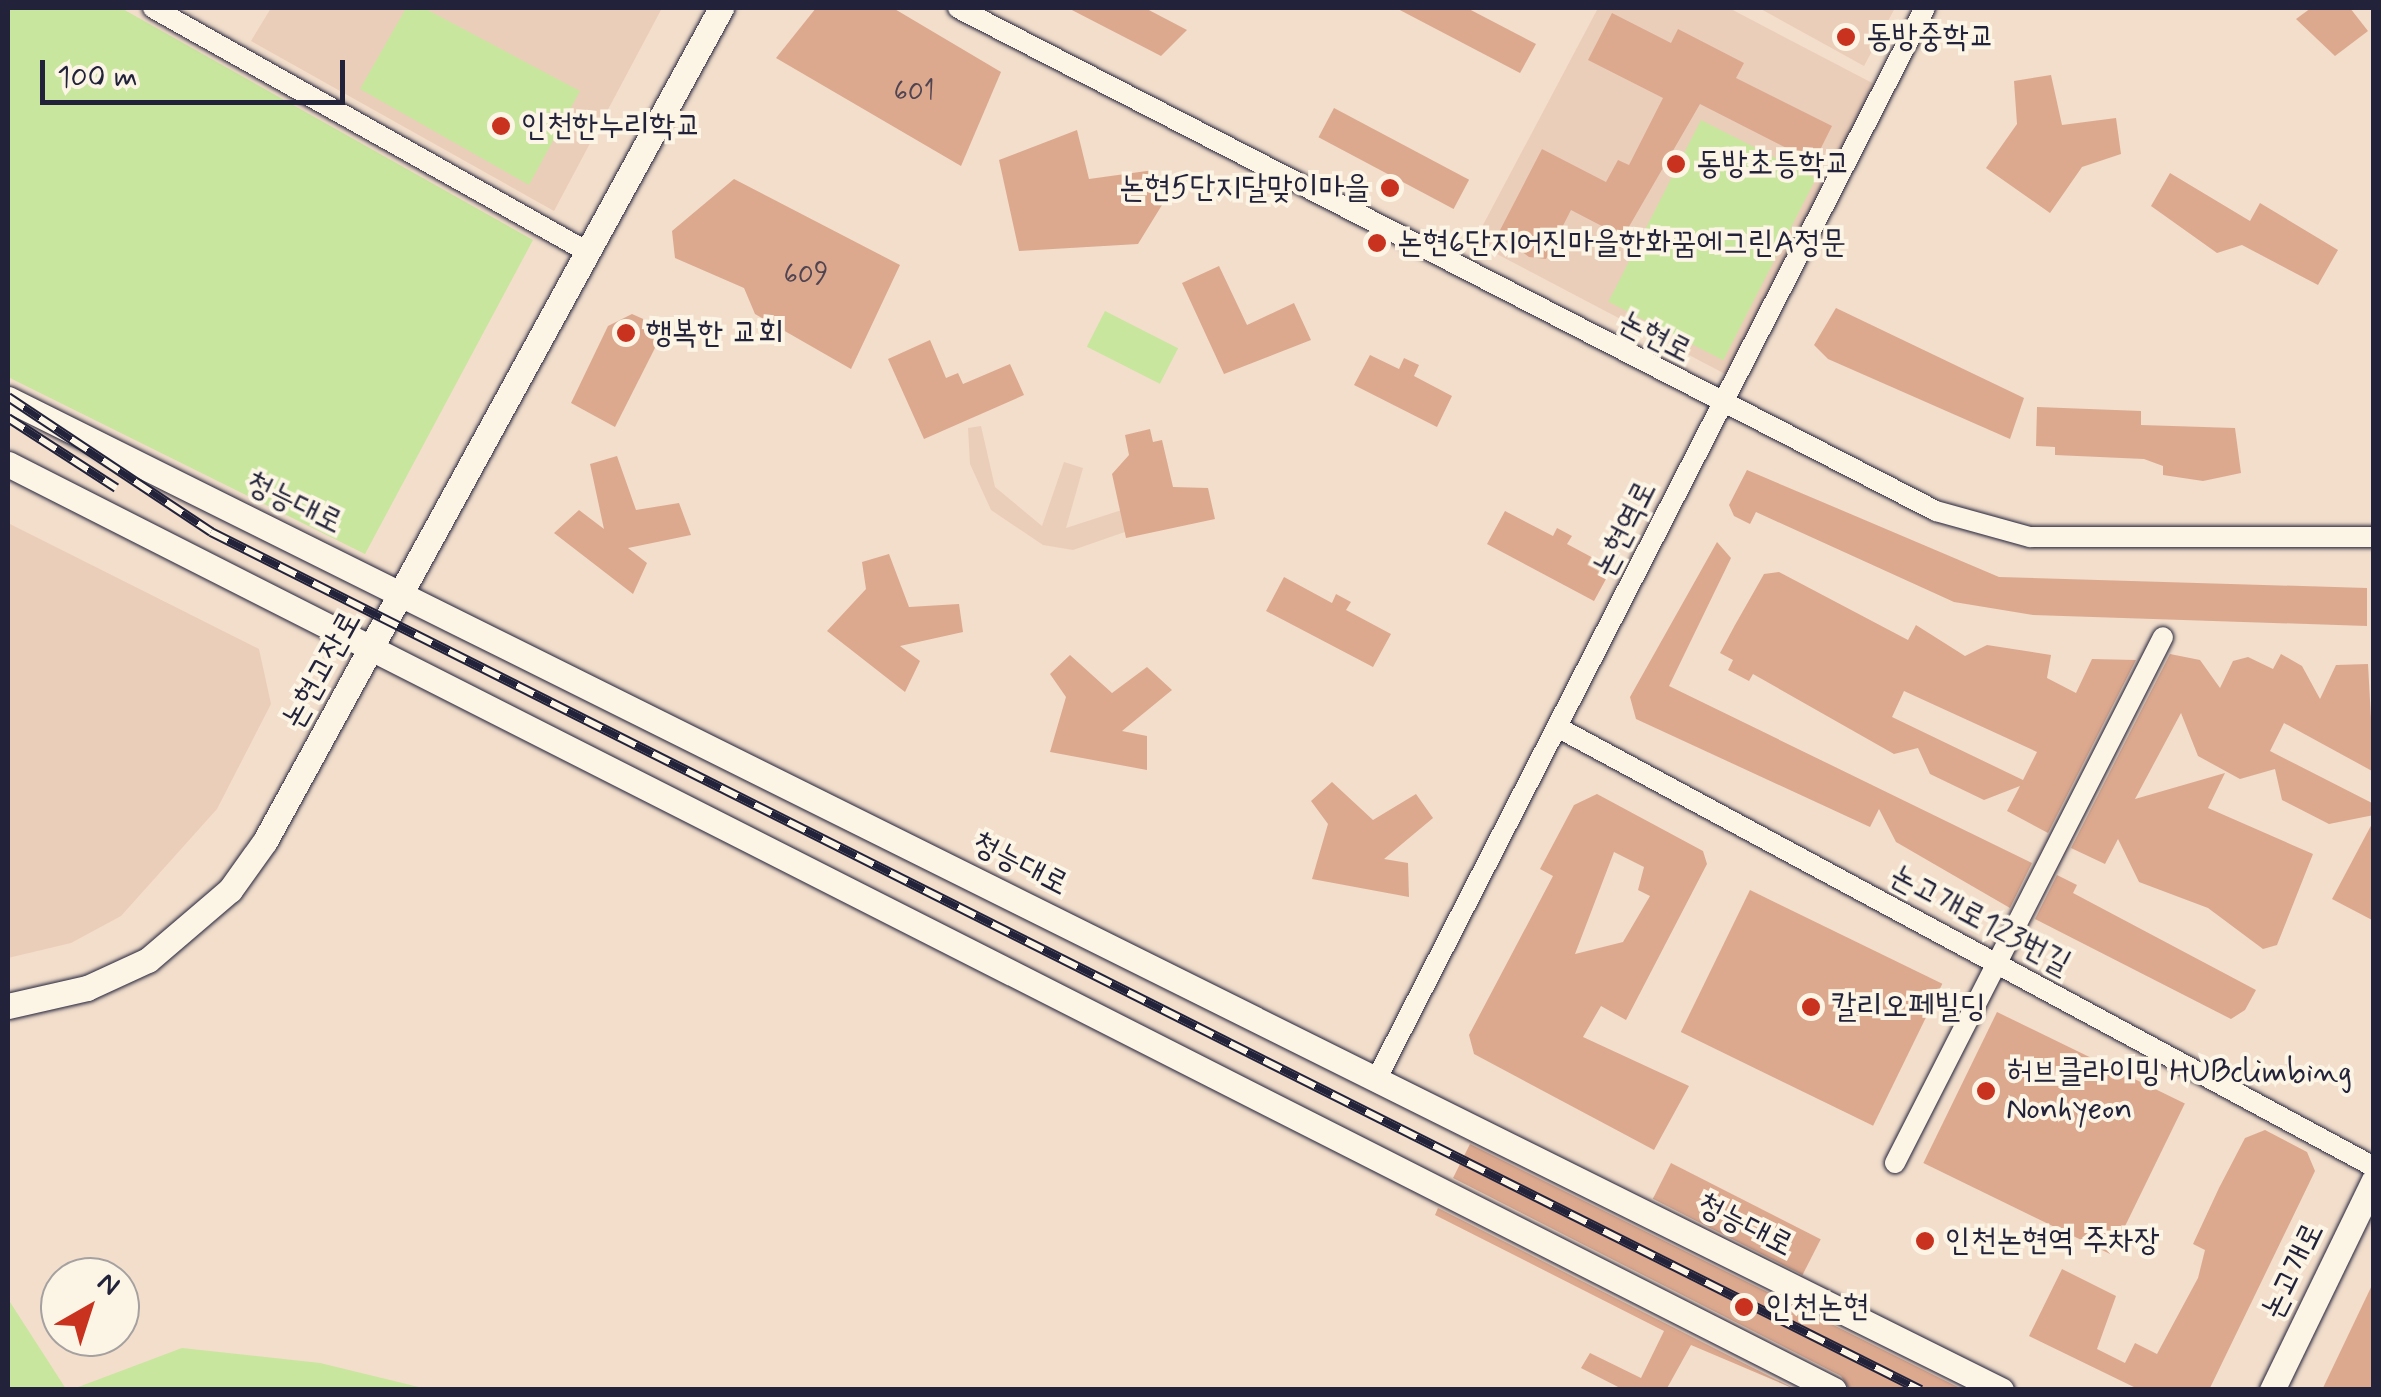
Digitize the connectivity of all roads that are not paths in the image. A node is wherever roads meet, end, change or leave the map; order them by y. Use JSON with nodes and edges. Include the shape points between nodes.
{"nodes":[{"id":1,"x":152,"y":8,"type":"edge"},
{"id":2,"x":721,"y":8,"type":"edge"},
{"id":3,"x":958,"y":8,"type":"edge"},
{"id":4,"x":1925,"y":8,"type":"edge"},
{"id":5,"x":588,"y":252,"type":"junction"},
{"id":6,"x":8,"y":399,"type":"edge"},
{"id":7,"x":1722,"y":405,"type":"junction"},
{"id":8,"x":8,"y":464,"type":"edge"},
{"id":9,"x":2374,"y":537,"type":"edge"},
{"id":10,"x":402,"y":592,"type":"junction"},
{"id":11,"x":2163,"y":637,"type":"dead end"},
{"id":12,"x":371,"y":648,"type":"junction"},
{"id":13,"x":1557,"y":727,"type":"junction"},
{"id":14,"x":1997,"y":962,"type":"junction"},
{"id":15,"x":8,"y":1006,"type":"edge"},
{"id":16,"x":1378,"y":1078,"type":"junction"},
{"id":17,"x":1895,"y":1164,"type":"dead end"},
{"id":18,"x":2374,"y":1167,"type":"edge"},
{"id":19,"x":2374,"y":1180,"type":"edge"},
{"id":20,"x":1834,"y":1390,"type":"edge"},
{"id":21,"x":2001,"y":1390,"type":"edge"},
{"id":22,"x":2272,"y":1390,"type":"edge"}],
"edges":[{"from":1,"to":5,"type":"street"},
{"from":2,"to":5,"type":"main road","name":"논현고잔로"},
{"from":3,"to":7,"type":"street","name":"논현로"},
{"from":4,"to":7,"type":"street","name":"논현역로"},
{"from":5,"to":10,"type":"main road","name":"논현고잔로"},
{"from":6,"to":10,"type":"main road","name":"청능대로"},
{"from":7,"to":9,"type":"street","name":"논현로","via":[[1936,510],[2030,537]]},
{"from":7,"to":13,"type":"street","name":"논현역로"},
{"from":8,"to":12,"type":"main road"},
{"from":10,"to":12,"type":"main road","name":"논현고잔로"},
{"from":10,"to":16,"type":"main road","name":"청능대로"},
{"from":11,"to":14,"type":"street"},
{"from":12,"to":15,"type":"main road","name":"논현고잔로","via":[[230,890],[148,960],[86,988]]},
{"from":12,"to":20,"type":"main road"},
{"from":13,"to":14,"type":"street","name":"논고개로123번길"},
{"from":13,"to":16,"type":"street","name":"논현역로"},
{"from":14,"to":17,"type":"street"},
{"from":14,"to":18,"type":"street","name":"논고개로123번길"},
{"from":16,"to":21,"type":"main road","name":"청능대로"},
{"from":19,"to":22,"type":"main road","name":"논고개로"}]}
